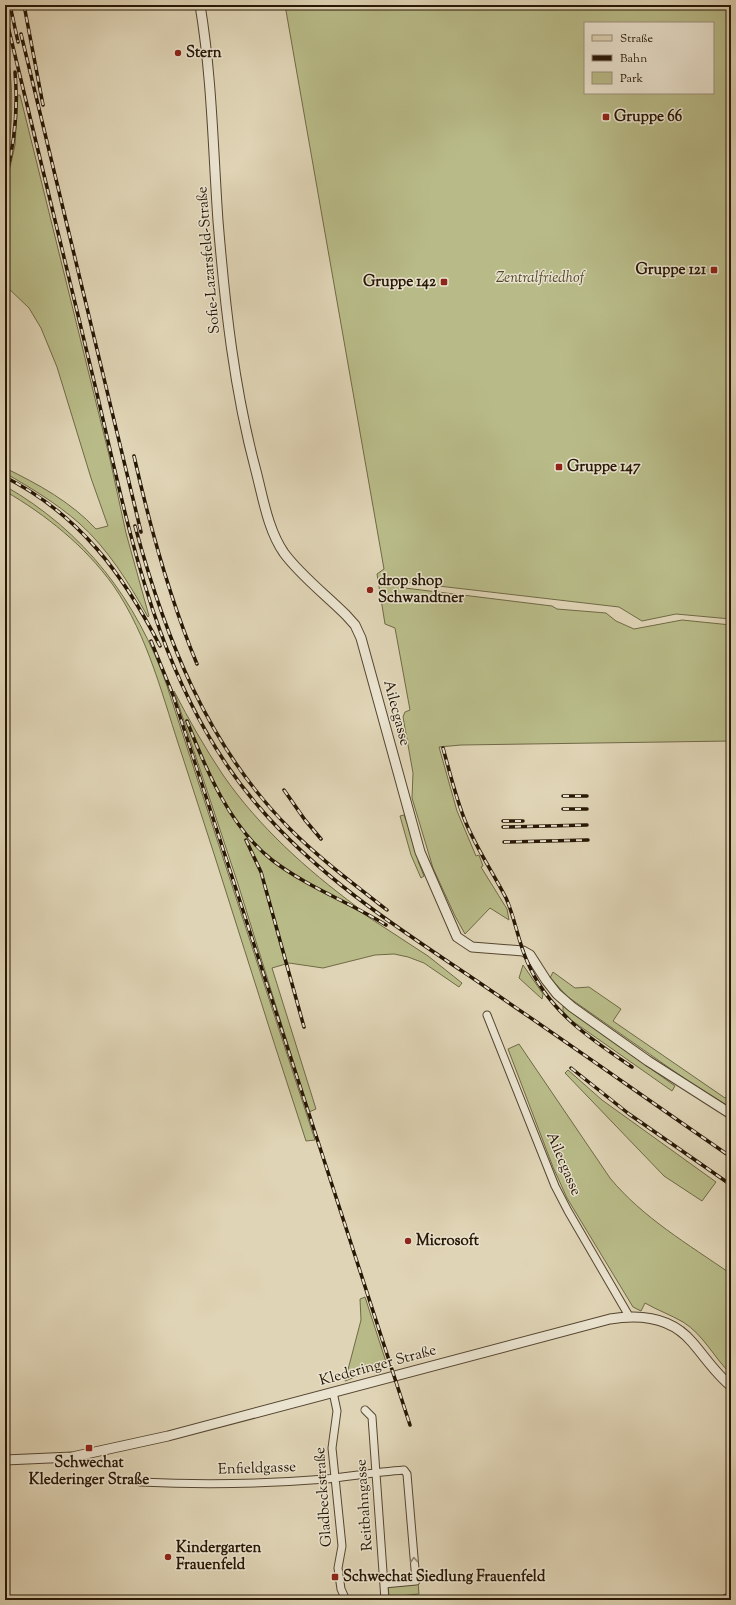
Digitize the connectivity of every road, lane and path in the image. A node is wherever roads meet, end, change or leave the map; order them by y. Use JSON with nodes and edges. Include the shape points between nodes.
{"nodes":[{"id":1,"x":200,"y":5,"type":"edge"},
{"id":2,"x":266,"y":509,"type":"joint"},
{"id":3,"x":487,"y":1015,"type":"dead end"},
{"id":4,"x":731,"y":1114,"type":"edge"},
{"id":5,"x":629,"y":1316,"type":"junction"},
{"id":6,"x":731,"y":1386,"type":"edge"},
{"id":7,"x":333,"y":1392,"type":"junction"},
{"id":8,"x":365,"y":1410,"type":"dead end"},
{"id":9,"x":5,"y":1460,"type":"edge"},
{"id":10,"x":376,"y":1473,"type":"junction"},
{"id":11,"x":334,"y":1477,"type":"junction"},
{"id":12,"x":140,"y":1482,"type":"dead end"},
{"id":13,"x":384,"y":1584,"type":"junction"},
{"id":14,"x":731,"y":1599,"type":"edge"},
{"id":15,"x":346,"y":1600,"type":"edge"},
{"id":16,"x":385,"y":1600,"type":"edge"},
{"id":17,"x":727,"y":1600,"type":"edge"}],
"edges":[{"from":1,"to":2,"type":"street","name":"Sofie-Lazarsfeld-Straße","via":[[210,77],[218,221],[232,359],[242,418]]},
{"from":2,"to":4,"type":"street","name":"Ailecgasse","via":[[284,553],[346,615],[355,625],[361,638],[420,852],[458,937],[466,944],[486,949],[527,953],[546,980],[572,1007],[648,1061]]},
{"from":3,"to":5,"type":"street","name":"Ailecgasse","via":[[555,1186]]},
{"from":5,"to":6,"type":"street","name":"Klederinger Straße","via":[[660,1320],[680,1330]]},
{"from":5,"to":7,"type":"street","name":"Klederinger Straße"},
{"from":7,"to":9,"type":"street","name":"Klederinger Straße","via":[[168,1436],[72,1457]]},
{"from":7,"to":11,"type":"street","name":"Gladbeckstraße","via":[[337,1411],[332,1448]]},
{"from":8,"to":10,"type":"street","name":"Reitbahngasse","via":[[372,1417]]},
{"from":10,"to":11,"type":"street","name":"Enfieldgasse"},
{"from":10,"to":13,"type":"street","name":"Reitbahngasse"},
{"from":13,"to":10,"type":"street","name":"Enfieldgasse","one_way":true,"via":[[416,1581],[407,1474],[404,1470]]},
{"from":11,"to":12,"type":"street","name":"Enfieldgasse","via":[[194,1484]]},
{"from":11,"to":15,"type":"street","name":"Gladbeckstraße","via":[[342,1546],[338,1568],[341,1589]]},
{"from":13,"to":16,"type":"street","name":"Reitbahngasse"},
{"from":14,"to":17,"type":"main road"}]}
